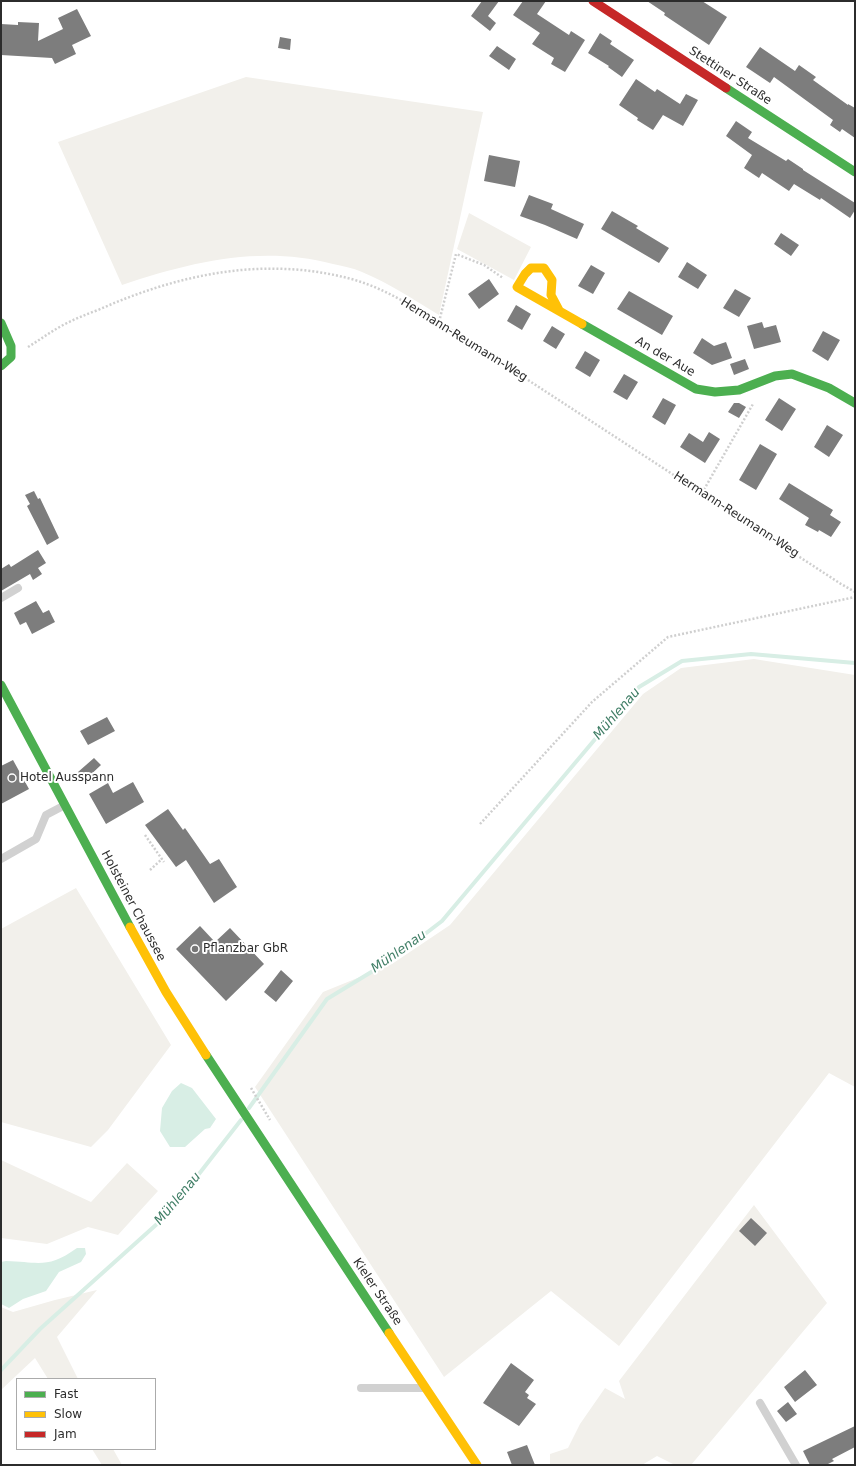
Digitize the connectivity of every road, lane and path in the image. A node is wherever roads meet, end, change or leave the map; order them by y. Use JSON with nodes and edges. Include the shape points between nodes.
{"nodes":[{"id":1,"x":593,"y":1,"type":"edge"},
{"id":2,"x":855,"y":172,"type":"edge"},
{"id":3,"x":517,"y":287,"type":"junction"},
{"id":4,"x":559,"y":310,"type":"junction"},
{"id":5,"x":439,"y":322,"type":"junction"},
{"id":6,"x":1,"y":323,"type":"edge"},
{"id":7,"x":11,"y":357,"type":"junction"},
{"id":8,"x":1,"y":366,"type":"edge"},
{"id":9,"x":754,"y":402,"type":"dead end"},
{"id":10,"x":855,"y":403,"type":"edge"},
{"id":11,"x":702,"y":493,"type":"junction"},
{"id":12,"x":18,"y":588,"type":"dead end"},
{"id":13,"x":855,"y":592,"type":"edge"},
{"id":14,"x":855,"y":597,"type":"edge"},
{"id":15,"x":1,"y":598,"type":"edge"},
{"id":16,"x":1,"y":685,"type":"edge"},
{"id":17,"x":66,"y":804,"type":"junction"},
{"id":18,"x":480,"y":824,"type":"dead end"},
{"id":19,"x":145,"y":835,"type":"dead end"},
{"id":20,"x":1,"y":859,"type":"edge"},
{"id":21,"x":162,"y":859,"type":"junction"},
{"id":22,"x":164,"y":862,"type":"dead end"},
{"id":23,"x":150,"y":870,"type":"dead end"},
{"id":24,"x":251,"y":1088,"type":"dead end"},
{"id":25,"x":264,"y":1109,"type":"dead end"},
{"id":26,"x":256,"y":1132,"type":"joint"},
{"id":27,"x":361,"y":1388,"type":"dead end"},
{"id":28,"x":426,"y":1388,"type":"junction"},
{"id":29,"x":760,"y":1403,"type":"dead end"},
{"id":30,"x":477,"y":1465,"type":"edge"},
{"id":31,"x":796,"y":1465,"type":"edge"}],
"edges":[{"from":1,"to":2,"type":"main road","name":"Stettiner Straße"},
{"from":3,"to":4,"type":"main road","name":"An der Aue"},
{"from":3,"to":4,"type":"main road","via":[[530,268],[544,268],[552,280],[551,295]]},
{"from":3,"to":5,"type":"path","via":[[484,265],[456,254]]},
{"from":4,"to":10,"type":"main road","name":"An der Aue","via":[[696,389],[715,392],[740,390],[775,376],[792,374],[829,388]]},
{"from":5,"to":7,"type":"path","name":"Hermann-Reumann-Weg","via":[[397,297],[355,281],[316,272],[279,269],[233,270],[161,285],[126,297],[66,323]]},
{"from":5,"to":11,"type":"path","name":"Hermann-Reumann-Weg"},
{"from":6,"to":7,"type":"main road","via":[[11,346]]},
{"from":7,"to":8,"type":"main road"},
{"from":9,"to":11,"type":"path"},
{"from":11,"to":13,"type":"path","name":"Hermann-Reumann-Weg"},
{"from":12,"to":15,"type":"lane"},
{"from":14,"to":18,"type":"path","via":[[668,637],[592,702]]},
{"from":16,"to":17,"type":"main road","name":"Holsteiner Chaussee"},
{"from":17,"to":20,"type":"lane","via":[[46,815],[36,839]]},
{"from":17,"to":26,"type":"main road","name":"Holsteiner Chaussee","via":[[166,992]]},
{"from":19,"to":21,"type":"path"},
{"from":21,"to":22,"type":"path"},
{"from":21,"to":23,"type":"path"},
{"from":24,"to":25,"type":"path"},
{"from":26,"to":28,"type":"main road","name":"Kieler Straße"},
{"from":27,"to":28,"type":"lane"},
{"from":28,"to":30,"type":"main road","name":"Kieler Straße"},
{"from":29,"to":31,"type":"lane"}]}
